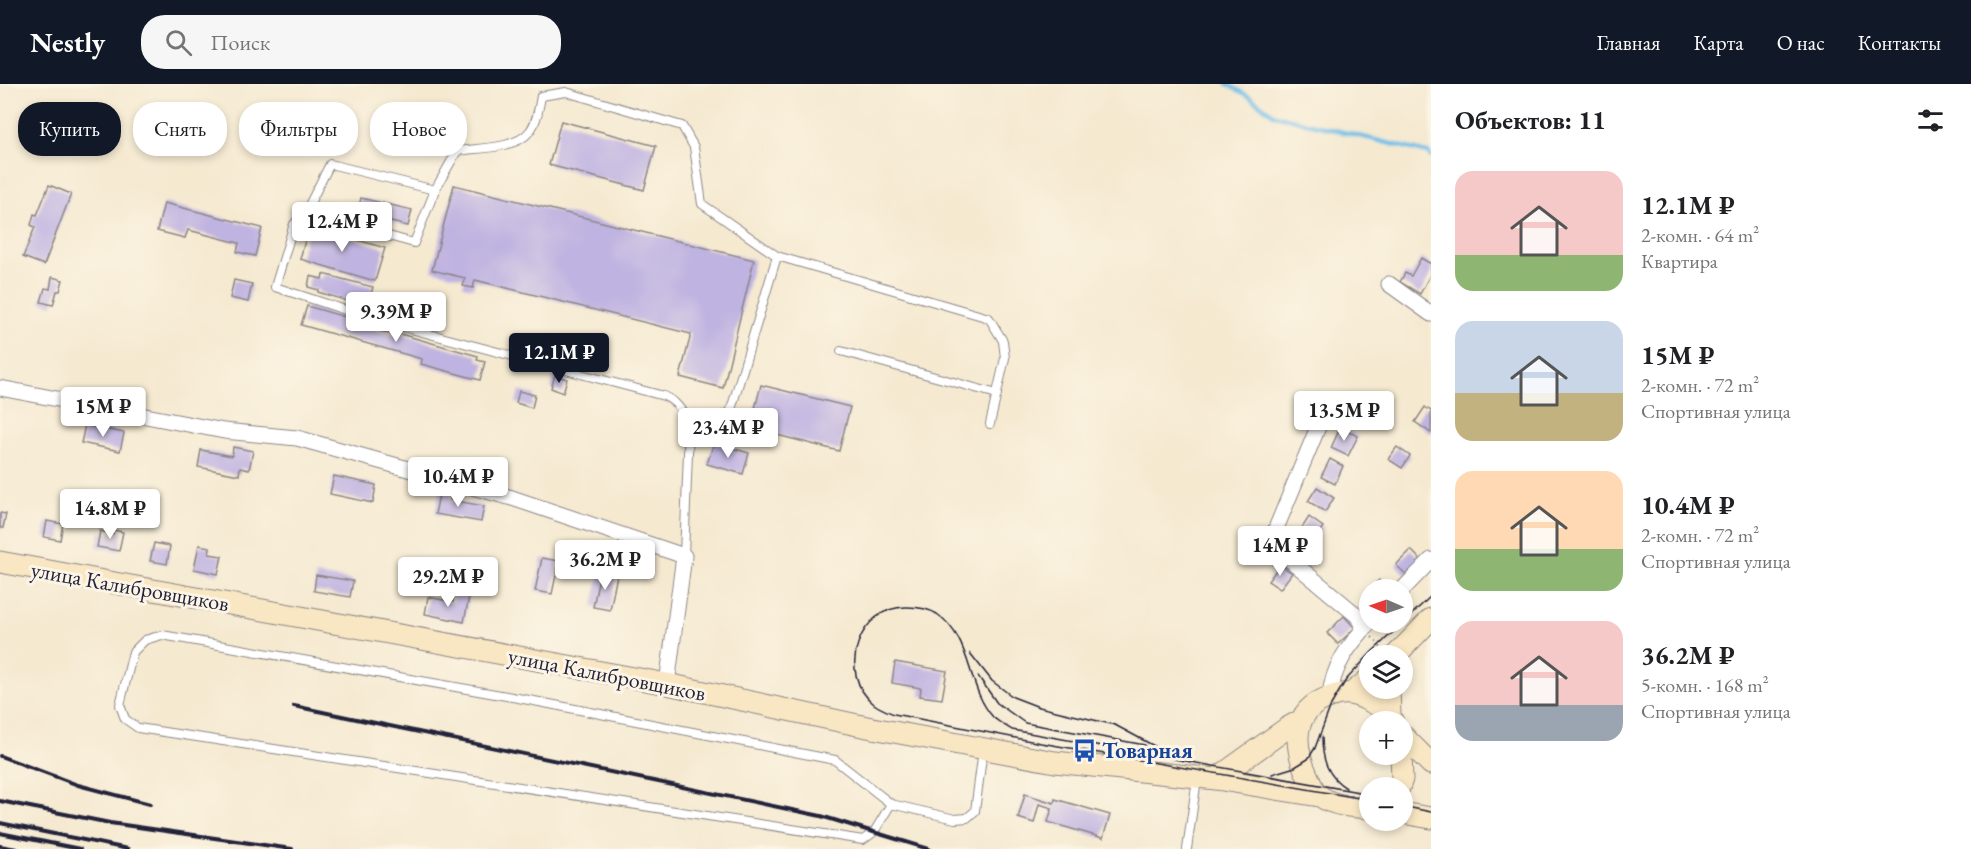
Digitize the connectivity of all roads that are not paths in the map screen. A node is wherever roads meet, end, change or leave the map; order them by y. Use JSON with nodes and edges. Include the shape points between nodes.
{"nodes":[{"id":1,"x":435,"y":190,"type":"junction"},
{"id":2,"x":305,"y":213,"type":"junction"},
{"id":3,"x":777,"y":256,"type":"junction"},
{"id":4,"x":1389,"y":284,"type":"dead end"},
{"id":5,"x":1431,"y":314,"type":"edge"},
{"id":6,"x":841,"y":351,"type":"dead end"},
{"id":7,"x":0,"y":388,"type":"edge"},
{"id":8,"x":997,"y":394,"type":"junction"},
{"id":9,"x":990,"y":424,"type":"dead end"},
{"id":10,"x":689,"y":427,"type":"junction"},
{"id":11,"x":1318,"y":427,"type":"dead end"},
{"id":12,"x":684,"y":556,"type":"junction"},
{"id":13,"x":1431,"y":560,"type":"edge"},
{"id":14,"x":0,"y":562,"type":"edge"},
{"id":15,"x":1413,"y":579,"type":"edge"},
{"id":16,"x":1359,"y":617,"type":"edge"},
{"id":17,"x":1431,"y":619,"type":"edge"},
{"id":18,"x":1361,"y":633,"type":"edge"},
{"id":19,"x":1399,"y":645,"type":"edge"},
{"id":20,"x":667,"y":684,"type":"junction"},
{"id":21,"x":1359,"y":687,"type":"edge"},
{"id":22,"x":1352,"y":693,"type":"junction"},
{"id":23,"x":1330,"y":697,"type":"junction"},
{"id":24,"x":1385,"y":711,"type":"edge"},
{"id":25,"x":1300,"y":721,"type":"junction"},
{"id":26,"x":1413,"y":746,"type":"edge"},
{"id":27,"x":984,"y":749,"type":"junction"},
{"id":28,"x":1431,"y":764,"type":"edge"},
{"id":29,"x":1206,"y":778,"type":"junction"},
{"id":30,"x":1320,"y":796,"type":"junction"},
{"id":31,"x":891,"y":804,"type":"junction"},
{"id":32,"x":1359,"y":806,"type":"edge"},
{"id":33,"x":1413,"y":815,"type":"edge"},
{"id":34,"x":1431,"y":818,"type":"edge"},
{"id":35,"x":1187,"y":849,"type":"edge"}],
"edges":[{"from":1,"to":2,"type":"lane","via":[[330,165]]},
{"from":1,"to":2,"type":"lane","via":[[414,243]]},
{"from":1,"to":3,"type":"lane","via":[[457,151],[513,144],[529,132],[541,96],[566,92],[682,126],[694,147],[702,204]]},
{"from":2,"to":10,"type":"lane","via":[[294,224],[275,287],[373,319],[664,396],[683,411]]},
{"from":3,"to":8,"type":"lane","via":[[989,318],[1003,341],[1005,358]]},
{"from":3,"to":10,"type":"lane","via":[[730,413]]},
{"from":4,"to":5,"type":"street"},
{"from":6,"to":8,"type":"lane"},
{"from":7,"to":12,"type":"street","via":[[224,431],[297,438],[512,498]]},
{"from":8,"to":9,"type":"lane"},
{"from":10,"to":12,"type":"lane"},
{"from":11,"to":16,"type":"street","via":[[1270,543]]},
{"from":12,"to":20,"type":"street"},
{"from":13,"to":15,"type":"street"},
{"from":14,"to":20,"type":"street","name":"улица Калибровщиков"},
{"from":17,"to":19,"type":"street"},
{"from":18,"to":23,"type":"street","via":[[1333,675]]},
{"from":20,"to":27,"type":"street","name":"улица Калибровщиков"},
{"from":21,"to":22,"type":"street"},
{"from":22,"to":23,"type":"street"},
{"from":22,"to":24,"type":"street"},
{"from":23,"to":25,"type":"street","via":[[1318,701]]},
{"from":25,"to":29,"type":"street"},
{"from":25,"to":30,"type":"street","via":[[1302,762]]},
{"from":26,"to":28,"type":"street"},
{"from":27,"to":29,"type":"street","name":"улица Калибровщиков","via":[[1054,762]]},
{"from":27,"to":31,"type":"lane","via":[[975,811],[967,818],[955,819]]},
{"from":29,"to":30,"type":"street","name":"улица Калибровщиков"},
{"from":29,"to":35,"type":"lane"},
{"from":30,"to":32,"type":"street","name":"улица Калибровщиков"},
{"from":31,"to":31,"type":"lane","via":[[874,832],[863,840],[138,728],[125,719],[120,705],[133,652],[145,640],[162,635],[530,700],[835,760]]},
{"from":33,"to":34,"type":"street"}]}
